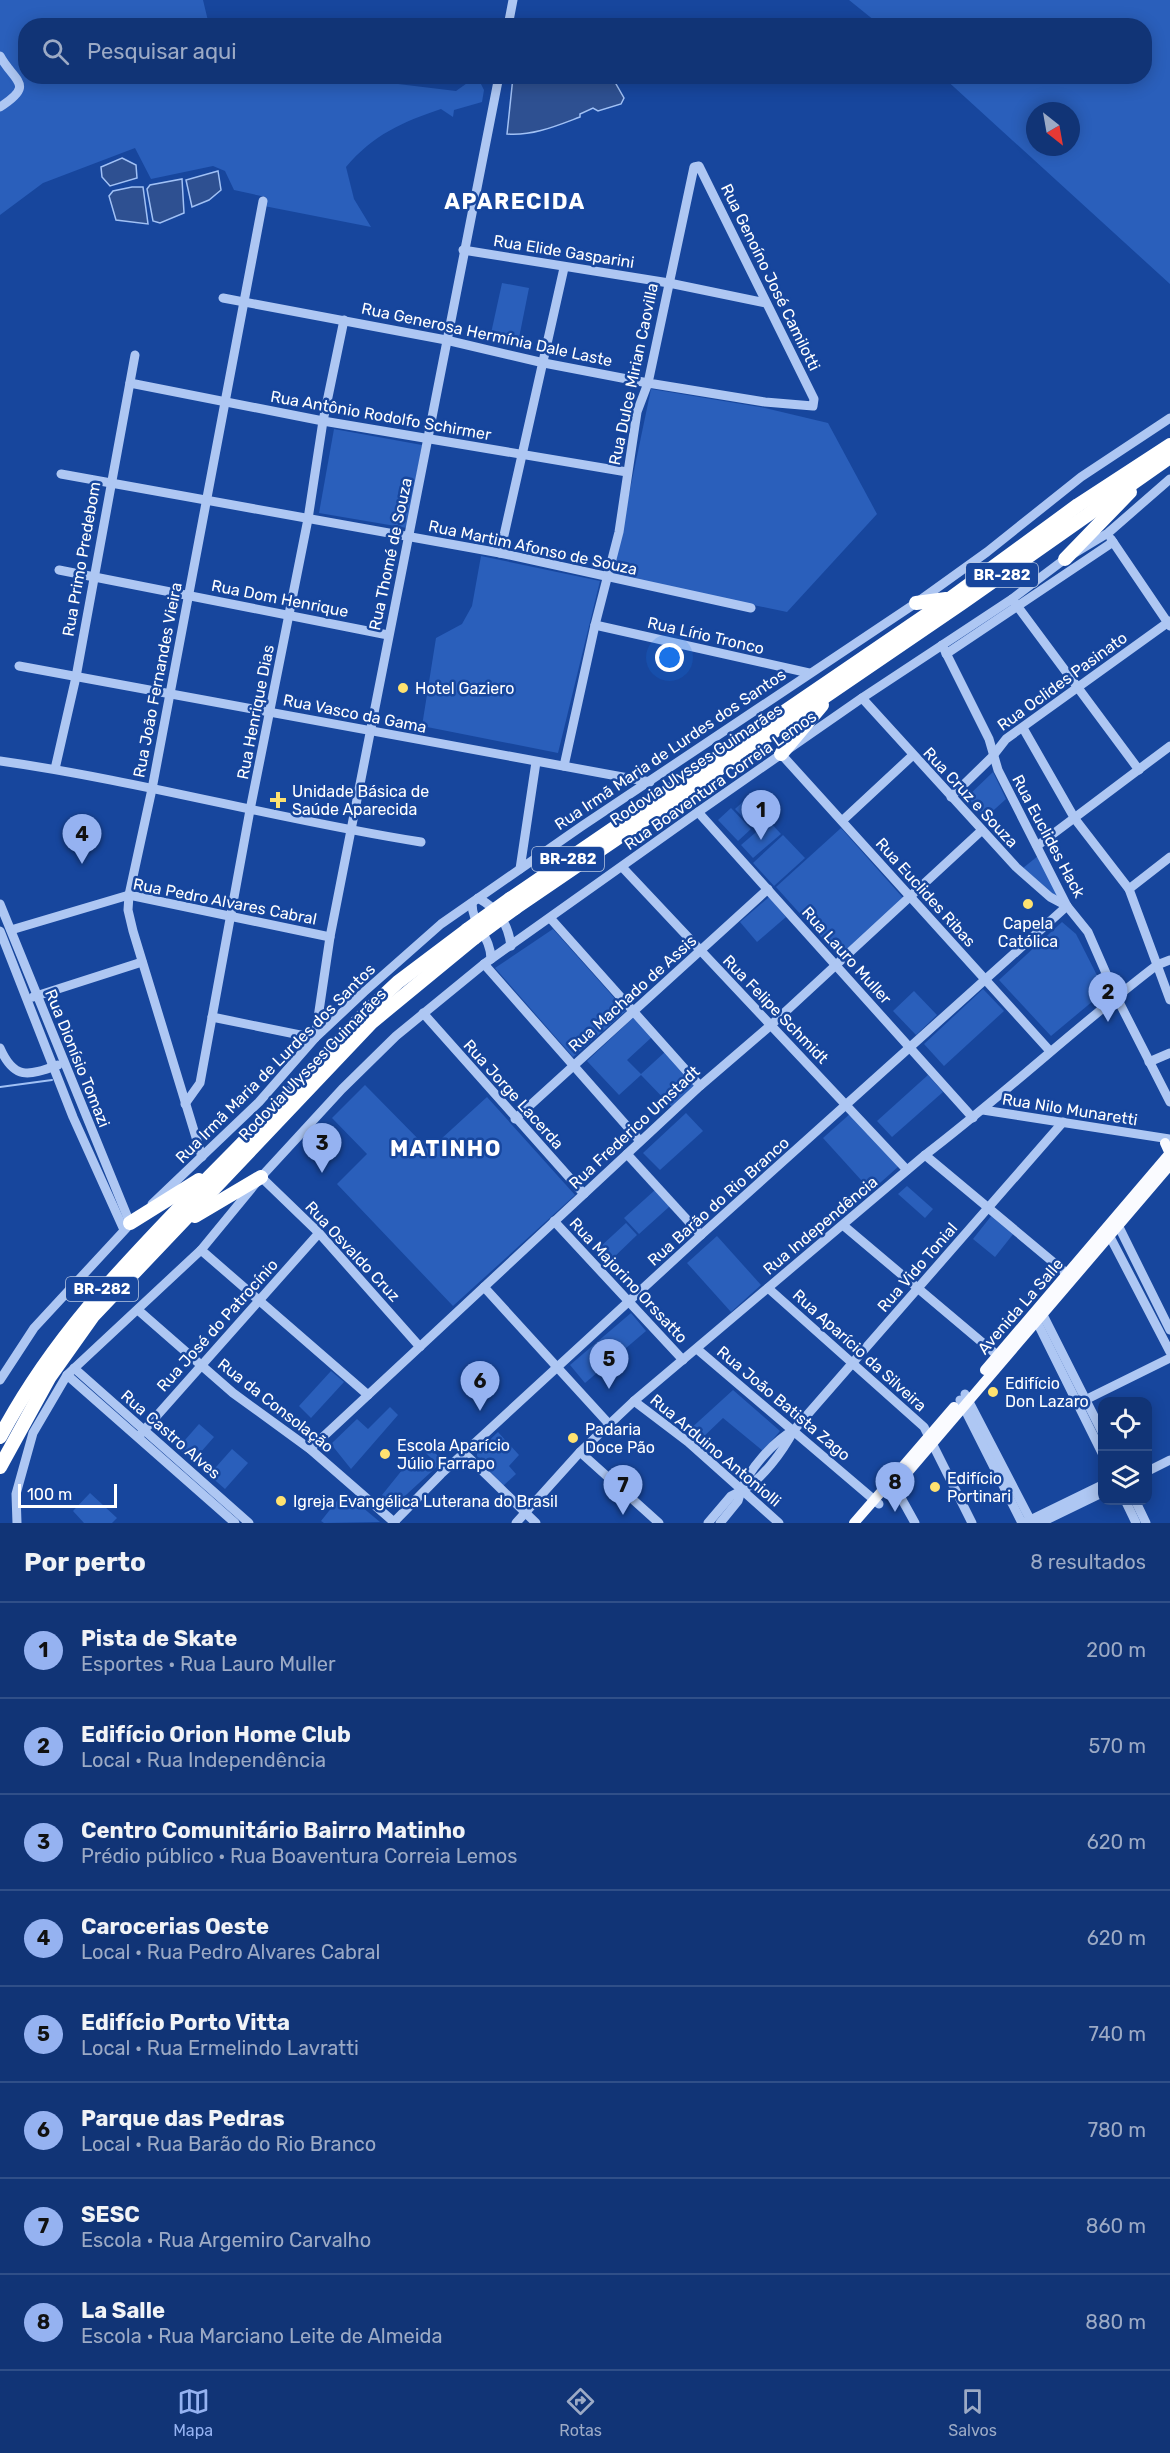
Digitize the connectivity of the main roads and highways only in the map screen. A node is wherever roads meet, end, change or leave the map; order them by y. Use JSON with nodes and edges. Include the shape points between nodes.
{"nodes":[{"id":1,"x":1170,"y":445,"type":"edge"},
{"id":2,"x":1170,"y":457,"type":"edge"},
{"id":3,"x":1153,"y":469,"type":"junction"},
{"id":4,"x":1065,"y":559,"type":"road end"},
{"id":5,"x":951,"y":598,"type":"junction"},
{"id":6,"x":916,"y":603,"type":"road end"},
{"id":7,"x":833,"y":691,"type":"junction"},
{"id":8,"x":781,"y":754,"type":"road end"},
{"id":9,"x":513,"y":903,"type":"junction"},
{"id":10,"x":470,"y":934,"type":"junction"},
{"id":11,"x":1169,"y":1148,"type":"edge"},
{"id":12,"x":227,"y":1159,"type":"junction"},
{"id":13,"x":1170,"y":1165,"type":"edge"},
{"id":14,"x":261,"y":1177,"type":"road end"},
{"id":15,"x":183,"y":1223,"type":"junction"},
{"id":16,"x":127,"y":1227,"type":"road end"},
{"id":17,"x":1112,"y":1228,"type":"junction"},
{"id":18,"x":0,"y":1437,"type":"edge"},
{"id":19,"x":0,"y":1467,"type":"edge"},
{"id":20,"x":876,"y":1502,"type":"junction"},
{"id":21,"x":854,"y":1523,"type":"edge"},
{"id":22,"x":862,"y":1523,"type":"edge"}],
"edges":[{"from":1,"to":5,"type":"highway","name":"Rodovia Ulysses Guimarães","number":"BR-282","via":[[1078,505]]},
{"from":2,"to":3,"type":"highway","name":"Rodovia Ulysses Guimarães","number":"BR-282"},
{"from":3,"to":4,"type":"highway"},
{"from":3,"to":7,"type":"highway","name":"Rodovia Ulysses Guimarães","number":"BR-282"},
{"from":5,"to":6,"type":"highway"},
{"from":5,"to":9,"type":"highway","name":"Rodovia Ulysses Guimarães","number":"BR-282"},
{"from":7,"to":8,"type":"highway"},
{"from":7,"to":9,"type":"highway","name":"Rodovia Ulysses Guimarães","number":"BR-282"},
{"from":9,"to":10,"type":"highway","name":"Rodovia Ulysses Guimarães","number":"BR-282","bridge":true},
{"from":10,"to":12,"type":"highway","name":"Rodovia Ulysses Guimarães","number":"BR-282","via":[[398,982]]},
{"from":10,"to":15,"type":"highway","name":"Rodovia Ulysses Guimarães","number":"BR-282","via":[[372,1022]]},
{"from":11,"to":17,"type":"main road","name":"Avenida La Salle"},
{"from":12,"to":16,"type":"highway"},
{"from":12,"to":18,"type":"highway","name":"Rodovia Ulysses Guimarães","number":"BR-282","via":[[83,1311],[37,1373]]},
{"from":13,"to":17,"type":"main road","name":"Avenida La Salle"},
{"from":14,"to":15,"type":"highway"},
{"from":15,"to":19,"type":"highway","name":"Rodovia Ulysses Guimarães","number":"BR-282","via":[[78,1335],[49,1378]]},
{"from":17,"to":20,"type":"main road","name":"Avenida La Salle"},
{"from":20,"to":21,"type":"main road","name":"Avenida La Salle"},
{"from":20,"to":22,"type":"main road","name":"Avenida La Salle"}]}
